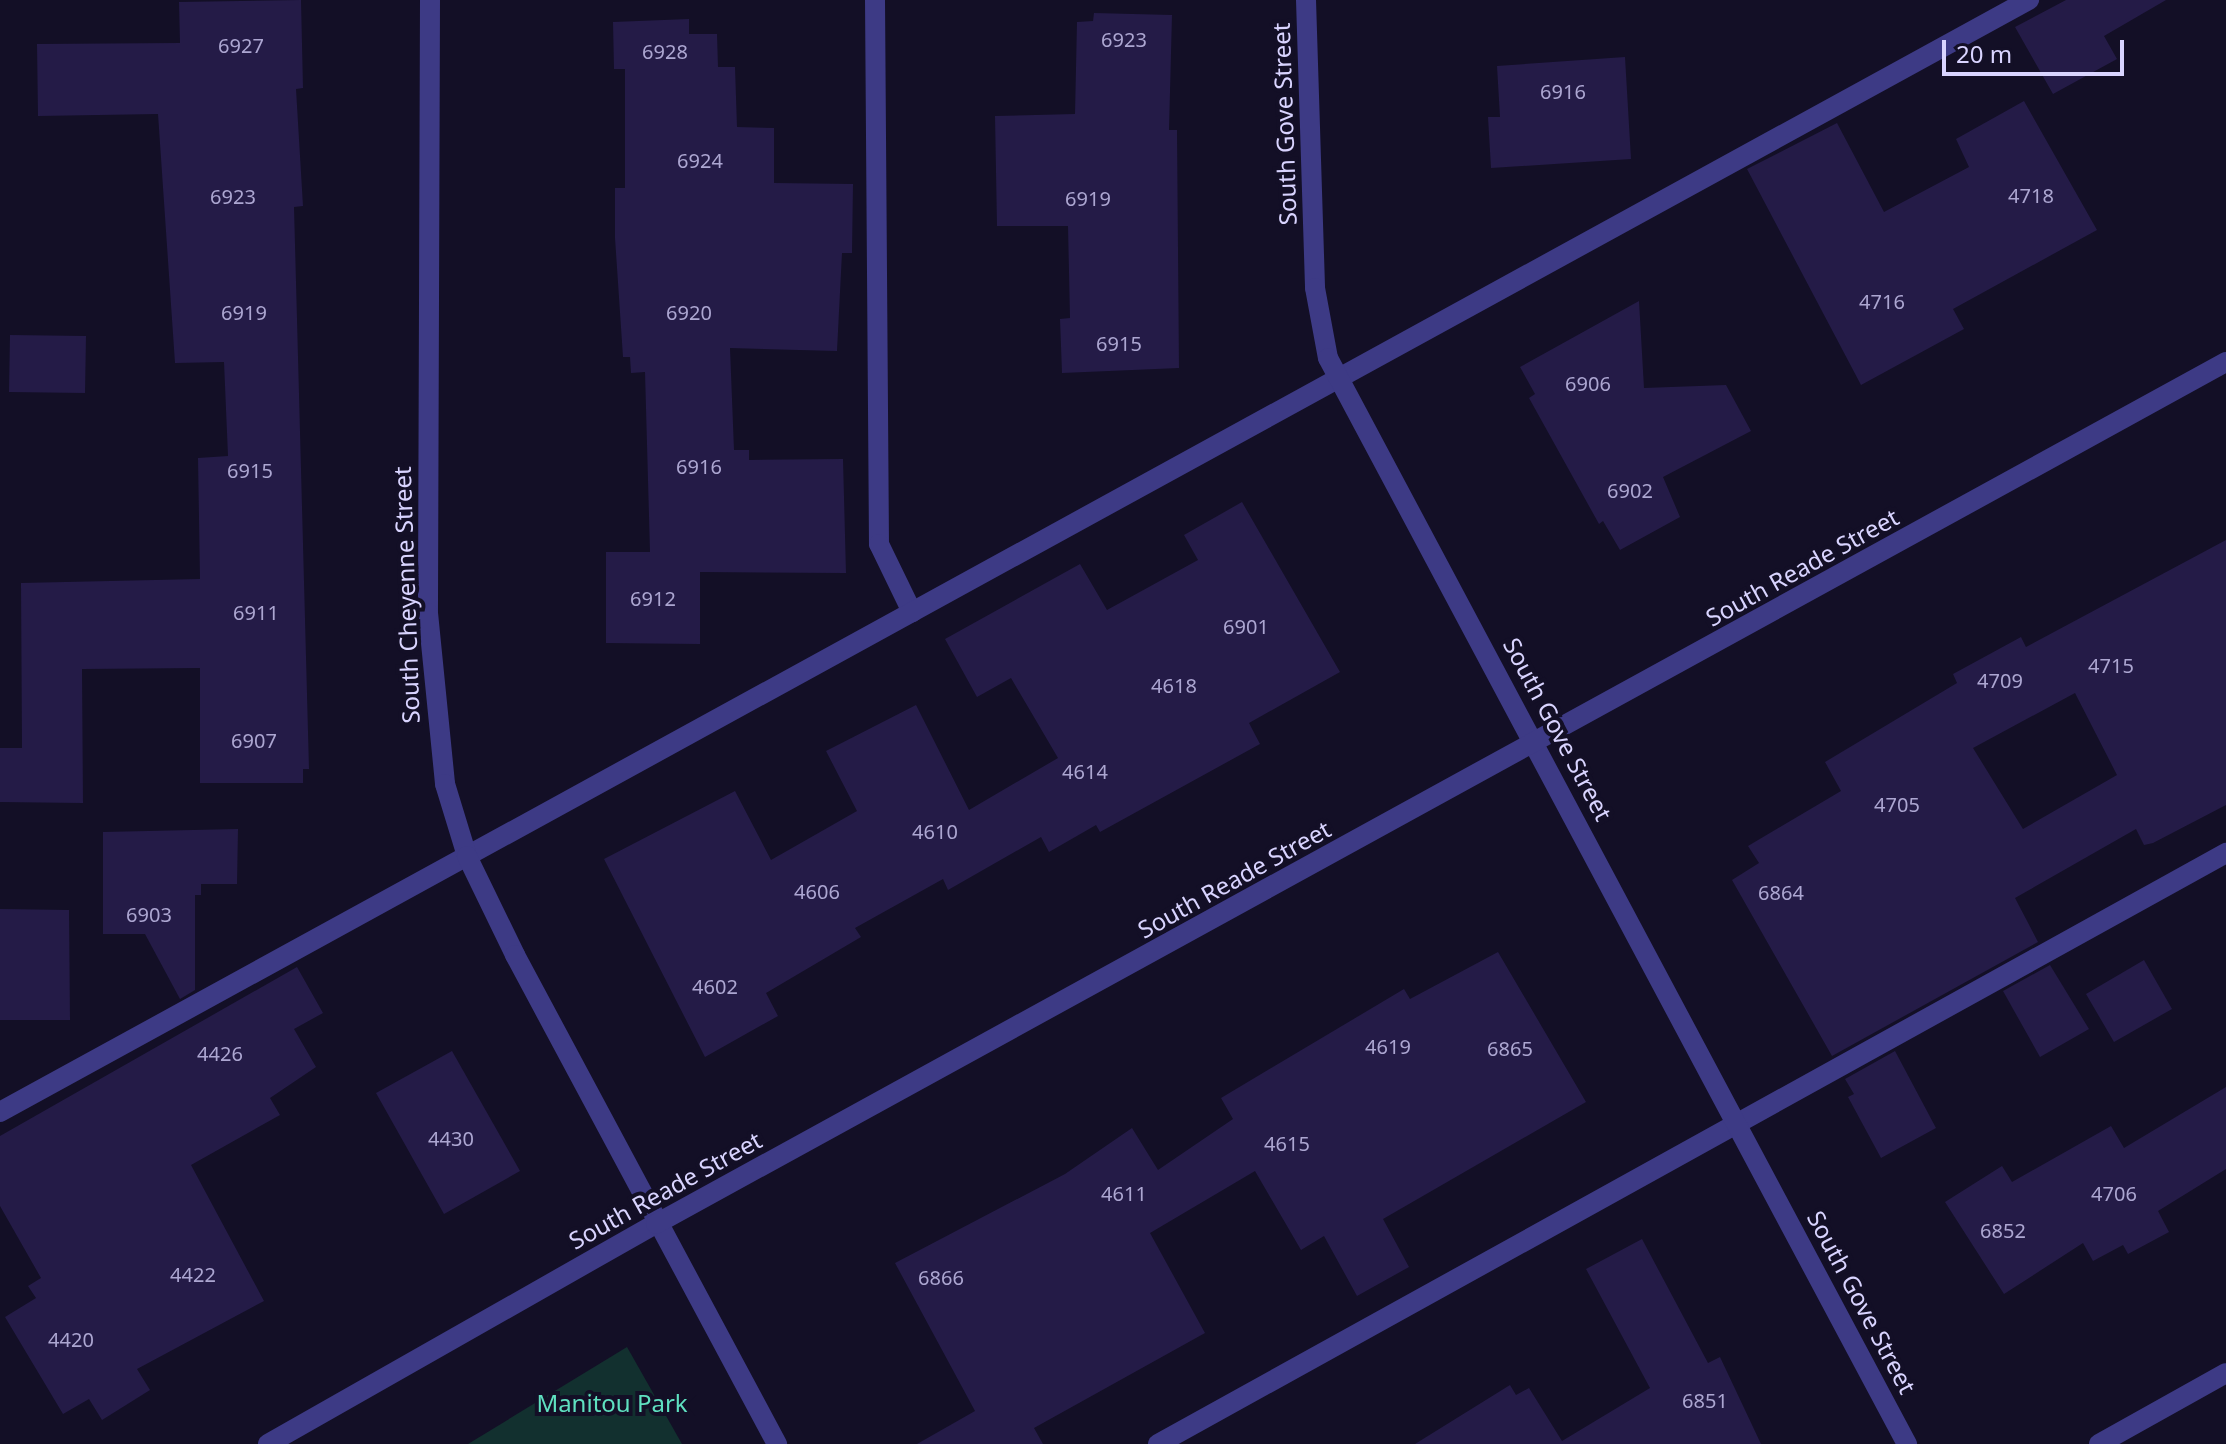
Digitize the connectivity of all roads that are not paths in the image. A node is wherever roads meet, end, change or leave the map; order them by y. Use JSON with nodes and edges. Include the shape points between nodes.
{"nodes":[{"id":1,"x":430,"y":0,"type":"edge"},
{"id":2,"x":875,"y":0,"type":"edge"},
{"id":3,"x":1306,"y":0,"type":"edge"},
{"id":4,"x":2029,"y":0,"type":"edge"},
{"id":5,"x":2226,"y":362,"type":"edge"},
{"id":6,"x":1338,"y":378,"type":"junction"},
{"id":7,"x":912,"y":612,"type":"junction"},
{"id":8,"x":1537,"y":743,"type":"junction"},
{"id":9,"x":2226,"y":853,"type":"edge"},
{"id":10,"x":467,"y":856,"type":"junction"},
{"id":11,"x":0,"y":1112,"type":"edge"},
{"id":12,"x":1737,"y":1122,"type":"junction"},
{"id":13,"x":656,"y":1224,"type":"junction"},
{"id":14,"x":2226,"y":1373,"type":"edge"},
{"id":15,"x":268,"y":1444,"type":"edge"},
{"id":16,"x":777,"y":1444,"type":"edge"},
{"id":17,"x":1158,"y":1444,"type":"edge"},
{"id":18,"x":1907,"y":1444,"type":"edge"},
{"id":19,"x":2099,"y":1444,"type":"edge"}],
"edges":[{"from":1,"to":10,"type":"street","name":"South Cheyenne Street","via":[[428,613],[443,770]]},
{"from":2,"to":7,"type":"street","via":[[879,544]]},
{"from":3,"to":6,"type":"street","name":"South Gove Street","via":[[1315,288]]},
{"from":4,"to":6,"type":"street"},
{"from":5,"to":8,"type":"street","name":"South Reade Street"},
{"from":6,"to":7,"type":"street"},
{"from":6,"to":8,"type":"street","name":"South Gove Street"},
{"from":7,"to":10,"type":"street"},
{"from":8,"to":12,"type":"street","name":"South Gove Street"},
{"from":8,"to":13,"type":"street","name":"South Reade Street"},
{"from":9,"to":12,"type":"street"},
{"from":10,"to":11,"type":"street"},
{"from":10,"to":13,"type":"street","name":"South Cheyenne Street"},
{"from":12,"to":17,"type":"street"},
{"from":12,"to":18,"type":"street","name":"South Gove Street"},
{"from":13,"to":15,"type":"street","name":"South Reade Street"},
{"from":13,"to":16,"type":"street","name":"South Cheyenne Street"},
{"from":14,"to":19,"type":"street"}]}
